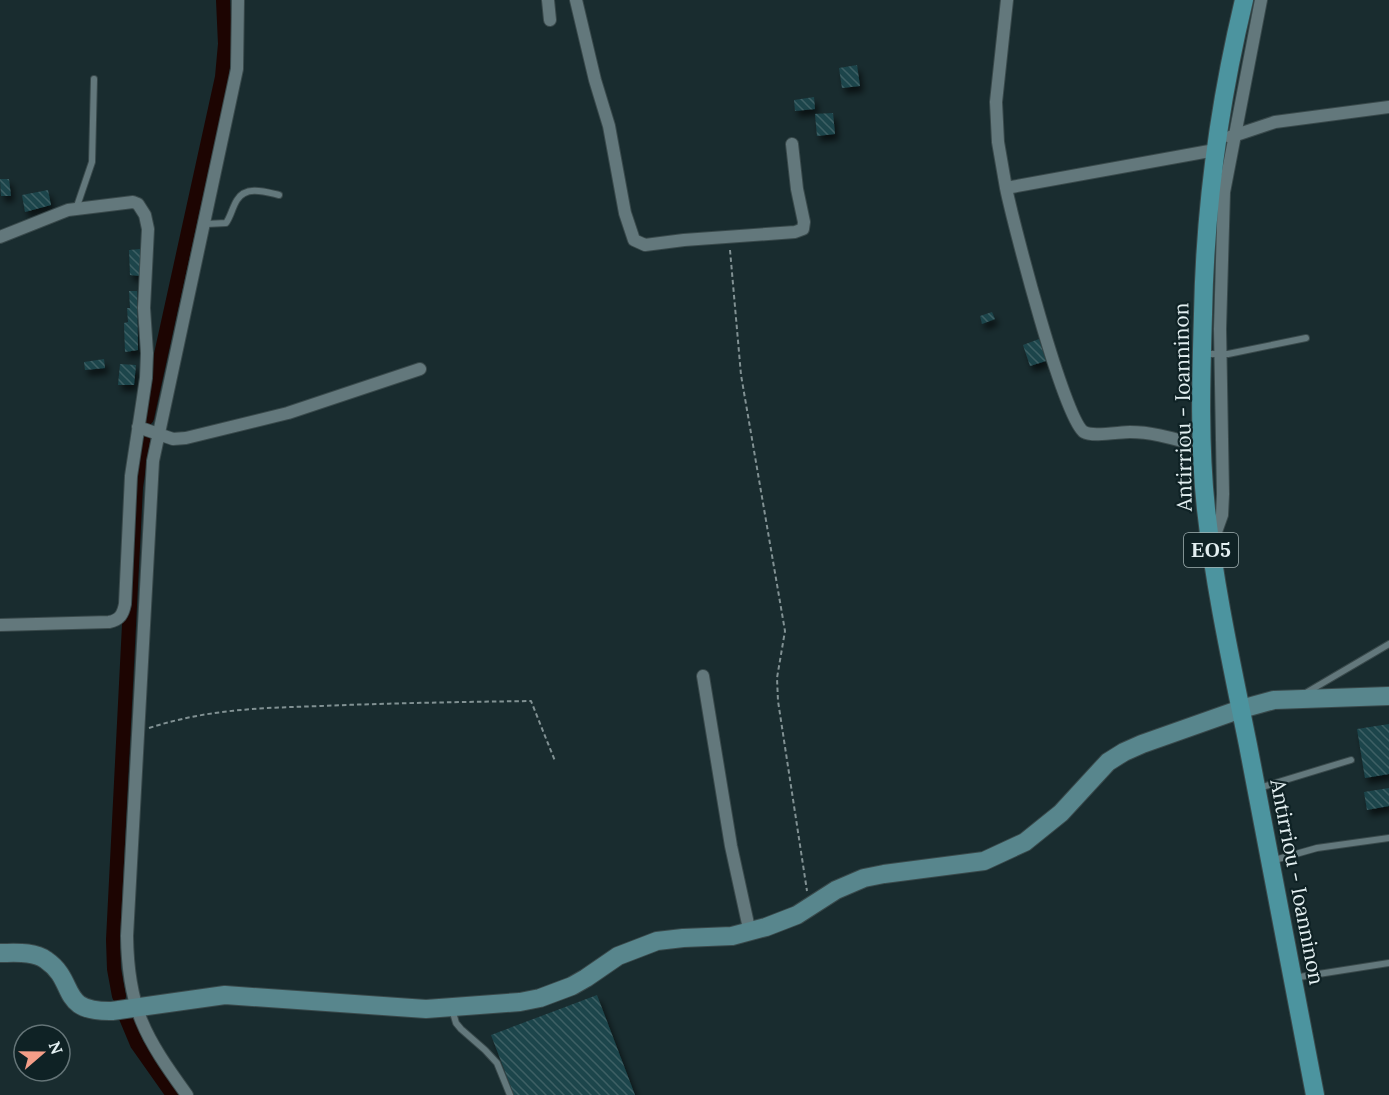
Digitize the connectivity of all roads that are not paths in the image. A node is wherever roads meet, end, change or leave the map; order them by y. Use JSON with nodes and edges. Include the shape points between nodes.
{"nodes":[{"id":1,"x":238,"y":0,"type":"edge"},
{"id":2,"x":548,"y":0,"type":"edge"},
{"id":3,"x":576,"y":0,"type":"edge"},
{"id":4,"x":1007,"y":0,"type":"edge"},
{"id":5,"x":1244,"y":0,"type":"edge"},
{"id":6,"x":1261,"y":0,"type":"edge"},
{"id":7,"x":550,"y":20,"type":"dead end"},
{"id":8,"x":94,"y":79,"type":"dead end"},
{"id":9,"x":1389,"y":107,"type":"edge"},
{"id":10,"x":1235,"y":135,"type":"junction"},
{"id":11,"x":792,"y":144,"type":"dead end"},
{"id":12,"x":1215,"y":147,"type":"junction"},
{"id":13,"x":1005,"y":189,"type":"junction"},
{"id":14,"x":279,"y":195,"type":"dead end"},
{"id":15,"x":76,"y":208,"type":"junction"},
{"id":16,"x":206,"y":224,"type":"junction"},
{"id":17,"x":0,"y":237,"type":"edge"},
{"id":18,"x":1306,"y":338,"type":"dead end"},
{"id":19,"x":1201,"y":354,"type":"junction"},
{"id":20,"x":1220,"y":354,"type":"junction"},
{"id":21,"x":420,"y":369,"type":"dead end"},
{"id":22,"x":138,"y":427,"type":"junction"},
{"id":23,"x":159,"y":435,"type":"junction"},
{"id":24,"x":1202,"y":446,"type":"junction"},
{"id":25,"x":1211,"y":547,"type":"junction"},
{"id":26,"x":0,"y":626,"type":"edge"},
{"id":27,"x":1389,"y":644,"type":"edge"},
{"id":28,"x":703,"y":676,"type":"dead end"},
{"id":29,"x":1389,"y":696,"type":"edge"},
{"id":30,"x":1299,"y":698,"type":"junction"},
{"id":31,"x":1240,"y":709,"type":"junction"},
{"id":32,"x":1351,"y":760,"type":"dead end"},
{"id":33,"x":1256,"y":789,"type":"junction"},
{"id":34,"x":1389,"y":838,"type":"edge"},
{"id":35,"x":1270,"y":862,"type":"junction"},
{"id":36,"x":750,"y":933,"type":"junction"},
{"id":37,"x":0,"y":953,"type":"edge"},
{"id":38,"x":1389,"y":963,"type":"edge"},
{"id":39,"x":1293,"y":978,"type":"junction"},
{"id":40,"x":136,"y":1008,"type":"junction"},
{"id":41,"x":452,"y":1008,"type":"junction"},
{"id":42,"x":187,"y":1095,"type":"edge"},
{"id":43,"x":510,"y":1095,"type":"edge"},
{"id":44,"x":1315,"y":1095,"type":"edge"}],
"edges":[{"from":1,"to":16,"type":"street","via":[[237,69]]},
{"from":2,"to":7,"type":"street"},
{"from":3,"to":11,"type":"street","via":[[634,240],[645,245],[795,232],[804,227]]},
{"from":4,"to":13,"type":"street","via":[[996,102]]},
{"from":5,"to":12,"type":"main road","name":"Antirriou - Ioanninon","number":"ΕΟ5"},
{"from":6,"to":10,"type":"street"},
{"from":8,"to":15,"type":"lane","via":[[92,162]]},
{"from":9,"to":10,"type":"street","via":[[1275,122]]},
{"from":10,"to":12,"type":"street"},
{"from":10,"to":20,"type":"street","via":[[1224,192]]},
{"from":12,"to":13,"type":"street"},
{"from":12,"to":19,"type":"main road","name":"Antirriou - Ioanninon","number":"ΕΟ5","via":[[1206,234]]},
{"from":13,"to":24,"type":"street","via":[[1065,394],[1081,429],[1089,434],[1160,435]]},
{"from":14,"to":16,"type":"lane","via":[[244,193],[226,223]]},
{"from":15,"to":17,"type":"street"},
{"from":15,"to":22,"type":"street","via":[[133,202],[147,220],[146,378]]},
{"from":16,"to":23,"type":"street"},
{"from":18,"to":20,"type":"lane"},
{"from":19,"to":20,"type":"lane"},
{"from":19,"to":24,"type":"main road","name":"Antirriou - Ioanninon","number":"ΕΟ5"},
{"from":20,"to":25,"type":"street","via":[[1223,494],[1222,515]]},
{"from":21,"to":23,"type":"street","via":[[221,431],[173,439]]},
{"from":22,"to":23,"type":"street"},
{"from":22,"to":26,"type":"street","via":[[123,613],[109,622]]},
{"from":23,"to":40,"type":"street","via":[[151,492],[127,936],[128,969]]},
{"from":24,"to":25,"type":"main road","name":"Antirriou - Ioanninon","number":"ΕΟ5"},
{"from":25,"to":31,"type":"main road","name":"Antirriou - Ioanninon","number":"ΕΟ5"},
{"from":27,"to":30,"type":"lane"},
{"from":28,"to":36,"type":"street","via":[[731,846]]},
{"from":29,"to":30,"type":"street"},
{"from":30,"to":31,"type":"street"},
{"from":31,"to":33,"type":"main road","name":"Antirriou - Ioanninon","number":"ΕΟ5"},
{"from":31,"to":36,"type":"street","via":[[1124,752],[1099,771],[1061,813],[1009,851],[984,861],[864,878],[836,890],[797,915]]},
{"from":32,"to":33,"type":"lane"},
{"from":33,"to":35,"type":"main road","name":"Antirriou - Ioanninon","number":"ΕΟ5"},
{"from":34,"to":35,"type":"lane","via":[[1317,848]]},
{"from":35,"to":39,"type":"main road","name":"Antirriou - Ioanninon","number":"ΕΟ5"},
{"from":36,"to":41,"type":"street","via":[[657,941],[618,956],[586,978],[548,995],[520,1002]]},
{"from":37,"to":40,"type":"street","via":[[24,953],[45,959],[85,1009]]},
{"from":38,"to":39,"type":"lane"},
{"from":39,"to":44,"type":"main road","name":"Antirriou - Ioanninon","number":"ΕΟ5"},
{"from":40,"to":41,"type":"street","via":[[239,995]]},
{"from":40,"to":42,"type":"street","via":[[157,1054]]},
{"from":41,"to":43,"type":"lane","via":[[456,1023],[497,1063]]}]}
